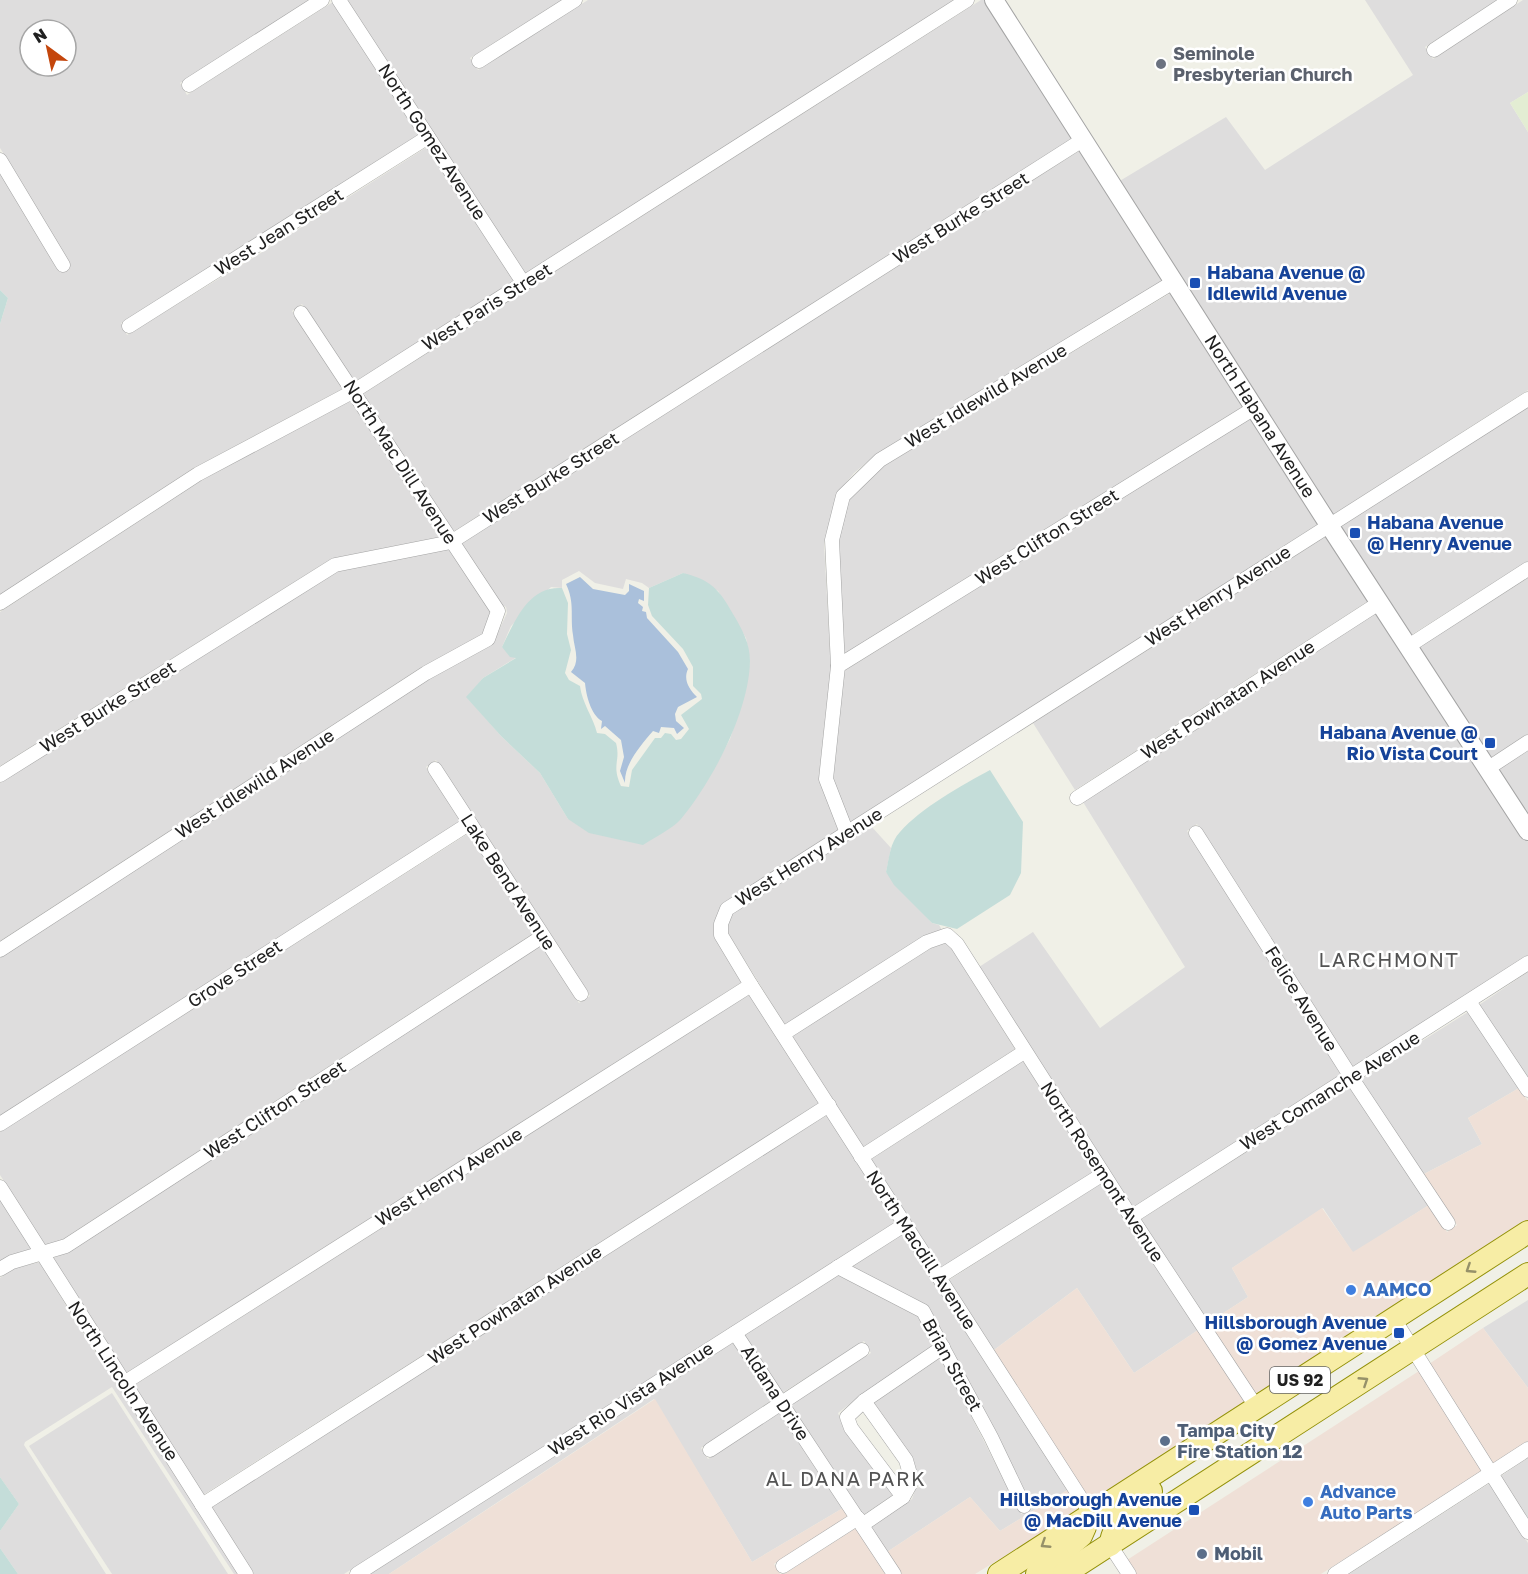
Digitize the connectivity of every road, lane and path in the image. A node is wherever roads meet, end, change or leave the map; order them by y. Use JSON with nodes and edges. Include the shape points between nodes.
{"nodes":[{"id":1,"x":322,"y":0,"type":"edge"},
{"id":2,"x":339,"y":0,"type":"edge"},
{"id":3,"x":575,"y":0,"type":"edge"},
{"id":4,"x":967,"y":0,"type":"edge"},
{"id":5,"x":994,"y":0,"type":"edge"},
{"id":6,"x":1510,"y":0,"type":"edge"},
{"id":7,"x":1434,"y":50,"type":"dead end"},
{"id":8,"x":479,"y":61,"type":"dead end"},
{"id":9,"x":189,"y":85,"type":"dead end"},
{"id":10,"x":428,"y":137,"type":"junction"},
{"id":11,"x":1084,"y":139,"type":"junction"},
{"id":12,"x":0,"y":160,"type":"edge"},
{"id":13,"x":63,"y":265,"type":"dead end"},
{"id":14,"x":1175,"y":281,"type":"junction"},
{"id":15,"x":524,"y":284,"type":"junction"},
{"id":16,"x":301,"y":313,"type":"dead end"},
{"id":17,"x":129,"y":326,"type":"dead end"},
{"id":18,"x":354,"y":391,"type":"junction"},
{"id":19,"x":1528,"y":399,"type":"edge"},
{"id":20,"x":1256,"y":407,"type":"junction"},
{"id":21,"x":1329,"y":525,"type":"junction"},
{"id":22,"x":451,"y":542,"type":"junction"},
{"id":23,"x":1528,"y":569,"type":"edge"},
{"id":24,"x":0,"y":603,"type":"edge"},
{"id":25,"x":1379,"y":603,"type":"junction"},
{"id":26,"x":498,"y":611,"type":"joint"},
{"id":27,"x":1407,"y":646,"type":"junction"},
{"id":28,"x":838,"y":666,"type":"junction"},
{"id":29,"x":1528,"y":742,"type":"edge"},
{"id":30,"x":435,"y":769,"type":"dead end"},
{"id":31,"x":1487,"y":769,"type":"junction"},
{"id":32,"x":0,"y":775,"type":"edge"},
{"id":33,"x":1077,"y":798,"type":"dead end"},
{"id":34,"x":470,"y":823,"type":"junction"},
{"id":35,"x":1528,"y":831,"type":"edge"},
{"id":36,"x":847,"y":833,"type":"junction"},
{"id":37,"x":1196,"y":833,"type":"dead end"},
{"id":38,"x":543,"y":936,"type":"junction"},
{"id":39,"x":0,"y":950,"type":"edge"},
{"id":40,"x":1528,"y":963,"type":"edge"},
{"id":41,"x":751,"y":985,"type":"junction"},
{"id":42,"x":581,"y":994,"type":"dead end"},
{"id":43,"x":1470,"y":1003,"type":"junction"},
{"id":44,"x":783,"y":1034,"type":"junction"},
{"id":45,"x":1024,"y":1052,"type":"junction"},
{"id":46,"x":1351,"y":1077,"type":"junction"},
{"id":47,"x":1528,"y":1090,"type":"edge"},
{"id":48,"x":829,"y":1105,"type":"junction"},
{"id":49,"x":0,"y":1124,"type":"edge"},
{"id":50,"x":861,"y":1157,"type":"junction"},
{"id":51,"x":1103,"y":1174,"type":"junction"},
{"id":52,"x":0,"y":1187,"type":"edge"},
{"id":53,"x":1131,"y":1217,"type":"junction"},
{"id":54,"x":1448,"y":1223,"type":"dead end"},
{"id":55,"x":904,"y":1225,"type":"junction"},
{"id":56,"x":1528,"y":1232,"type":"edge"},
{"id":57,"x":43,"y":1254,"type":"junction"},
{"id":58,"x":838,"y":1267,"type":"junction"},
{"id":59,"x":0,"y":1269,"type":"edge"},
{"id":60,"x":1528,"y":1274,"type":"edge"},
{"id":61,"x":939,"y":1277,"type":"junction"},
{"id":62,"x":1394,"y":1319,"type":"junction"},
{"id":63,"x":735,"y":1333,"type":"junction"},
{"id":64,"x":943,"y":1347,"type":"junction"},
{"id":65,"x":862,"y":1350,"type":"dead end"},
{"id":66,"x":1413,"y":1350,"type":"junction"},
{"id":67,"x":124,"y":1383,"type":"junction"},
{"id":68,"x":864,"y":1401,"type":"junction"},
{"id":69,"x":781,"y":1402,"type":"junction"},
{"id":70,"x":1257,"y":1408,"type":"junction"},
{"id":71,"x":1528,"y":1449,"type":"edge"},
{"id":72,"x":710,"y":1450,"type":"dead end"},
{"id":73,"x":1492,"y":1473,"type":"junction"},
{"id":74,"x":903,"y":1497,"type":"junction"},
{"id":75,"x":202,"y":1505,"type":"junction"},
{"id":76,"x":1024,"y":1506,"type":"dead end"},
{"id":77,"x":1091,"y":1514,"type":"junction"},
{"id":78,"x":860,"y":1521,"type":"junction"},
{"id":79,"x":1528,"y":1532,"type":"edge"},
{"id":80,"x":1110,"y":1545,"type":"junction"},
{"id":81,"x":783,"y":1566,"type":"dead end"},
{"id":82,"x":246,"y":1574,"type":"edge"},
{"id":83,"x":357,"y":1574,"type":"edge"},
{"id":84,"x":894,"y":1574,"type":"edge"},
{"id":85,"x":999,"y":1574,"type":"edge"},
{"id":86,"x":1037,"y":1574,"type":"edge"},
{"id":87,"x":1064,"y":1574,"type":"edge"},
{"id":88,"x":1129,"y":1574,"type":"edge"},
{"id":89,"x":1335,"y":1574,"type":"edge"}],
"edges":[{"from":1,"to":9,"type":"street"},
{"from":2,"to":10,"type":"street","name":"North Gomez Avenue"},
{"from":3,"to":8,"type":"street"},
{"from":4,"to":15,"type":"street","name":"West Paris Street"},
{"from":5,"to":11,"type":"street","name":"North Habana Avenue"},
{"from":6,"to":7,"type":"street"},
{"from":10,"to":15,"type":"street","name":"North Gomez Avenue"},
{"from":10,"to":17,"type":"street","name":"West Jean Street"},
{"from":11,"to":14,"type":"street","name":"North Habana Avenue"},
{"from":11,"to":22,"type":"street","name":"West Burke Street"},
{"from":12,"to":13,"type":"street"},
{"from":14,"to":20,"type":"street","name":"North Habana Avenue"},
{"from":14,"to":28,"type":"street","name":"West Idlewild Avenue","via":[[880,460],[843,496],[832,540]]},
{"from":15,"to":18,"type":"street","name":"West Paris Street"},
{"from":16,"to":18,"type":"street","name":"North Mac Dill Avenue"},
{"from":18,"to":22,"type":"street","name":"North Mac Dill Avenue"},
{"from":18,"to":24,"type":"street","name":"West Paris Street","via":[[198,474]]},
{"from":19,"to":21,"type":"street","name":"West Henry Avenue"},
{"from":20,"to":21,"type":"street","name":"North Habana Avenue"},
{"from":20,"to":28,"type":"street","name":"West Clifton Street"},
{"from":21,"to":25,"type":"street","name":"North Habana Avenue"},
{"from":21,"to":36,"type":"street","name":"West Henry Avenue"},
{"from":22,"to":26,"type":"street","name":"North Mac Dill Avenue"},
{"from":22,"to":32,"type":"street","name":"West Burke Street","via":[[335,565]]},
{"from":23,"to":27,"type":"street"},
{"from":25,"to":27,"type":"street","name":"North Habana Avenue"},
{"from":25,"to":33,"type":"street","name":"West Powhatan Avenue"},
{"from":26,"to":39,"type":"street","name":"West Idlewild Avenue","via":[[488,639],[426,673]]},
{"from":27,"to":31,"type":"street","name":"North Habana Avenue"},
{"from":28,"to":36,"type":"street","via":[[826,779]]},
{"from":29,"to":31,"type":"street"},
{"from":30,"to":34,"type":"street","name":"Lake Bend Avenue"},
{"from":31,"to":35,"type":"street","name":"North Habana Avenue"},
{"from":34,"to":38,"type":"street","name":"Lake Bend Avenue"},
{"from":34,"to":49,"type":"street","name":"Grove Street"},
{"from":36,"to":41,"type":"street","name":"West Henry Avenue","via":[[727,909],[721,924],[722,935]]},
{"from":37,"to":46,"type":"street","name":"Felice Avenue"},
{"from":38,"to":42,"type":"street","name":"Lake Bend Avenue"},
{"from":38,"to":57,"type":"street","name":"West Clifton Street","via":[[66,1246]]},
{"from":40,"to":43,"type":"street","name":"West Comanche Avenue"},
{"from":41,"to":44,"type":"street","name":"North Macdill Avenue"},
{"from":41,"to":67,"type":"street","name":"West Henry Avenue"},
{"from":43,"to":46,"type":"street","name":"West Comanche Avenue"},
{"from":43,"to":47,"type":"street"},
{"from":44,"to":45,"type":"street","name":"North Rosemont Avenue","via":[[927,942],[947,935],[957,944]]},
{"from":44,"to":48,"type":"street","name":"North Macdill Avenue"},
{"from":45,"to":50,"type":"street"},
{"from":45,"to":51,"type":"street","name":"North Rosemont Avenue"},
{"from":46,"to":53,"type":"street","name":"West Comanche Avenue"},
{"from":46,"to":54,"type":"street","name":"Felice Avenue"},
{"from":48,"to":50,"type":"street","name":"North Macdill Avenue"},
{"from":48,"to":75,"type":"street","name":"West Powhatan Avenue"},
{"from":50,"to":55,"type":"street","name":"North Macdill Avenue"},
{"from":51,"to":53,"type":"street","name":"North Rosemont Avenue"},
{"from":51,"to":61,"type":"street"},
{"from":52,"to":57,"type":"street","name":"North Lincoln Avenue"},
{"from":53,"to":70,"type":"street","name":"North Rosemont Avenue"},
{"from":55,"to":58,"type":"street","name":"West Rio Vista Avenue"},
{"from":55,"to":61,"type":"street","name":"North Macdill Avenue"},
{"from":56,"to":62,"type":"main road","number":"US 92","one_way":true},
{"from":57,"to":59,"type":"street","name":"West Clifton Street"},
{"from":57,"to":67,"type":"street","name":"North Lincoln Avenue"},
{"from":58,"to":63,"type":"street","name":"West Rio Vista Avenue"},
{"from":58,"to":64,"type":"street","name":"Brian Street","via":[[922,1311]]},
{"from":60,"to":66,"type":"main road","number":"US 92"},
{"from":61,"to":77,"type":"street","name":"North Macdill Avenue"},
{"from":62,"to":66,"type":"street"},
{"from":62,"to":70,"type":"main road","number":"US 92"},
{"from":63,"to":69,"type":"street","name":"Aldana Drive"},
{"from":63,"to":83,"type":"street","name":"West Rio Vista Avenue"},
{"from":64,"to":68,"type":"street"},
{"from":64,"to":76,"type":"street","name":"Brian Street"},
{"from":65,"to":69,"type":"street"},
{"from":66,"to":73,"type":"street"},
{"from":80,"to":66,"type":"main road","number":"US 92","one_way":true},
{"from":67,"to":75,"type":"street","name":"North Lincoln Avenue"},
{"from":68,"to":74,"type":"street","via":[[906,1461],[912,1481]]},
{"from":68,"to":74,"type":"street","via":[[846,1418]]},
{"from":69,"to":72,"type":"street"},
{"from":69,"to":78,"type":"street","name":"Aldana Drive"},
{"from":70,"to":77,"type":"main road","number":"US 92"},
{"from":70,"to":80,"type":"main road","via":[[1252,1423],[1164,1480],[1122,1515],[1115,1523]]},
{"from":71,"to":73,"type":"street"},
{"from":73,"to":79,"type":"street"},
{"from":73,"to":89,"type":"street"},
{"from":74,"to":78,"type":"street"},
{"from":75,"to":82,"type":"street","name":"North Lincoln Avenue"},
{"from":77,"to":85,"type":"main road","number":"US 92","one_way":true},
{"from":77,"to":86,"type":"main road","via":[[1081,1536]]},
{"from":78,"to":81,"type":"street"},
{"from":78,"to":84,"type":"street","name":"Aldana Drive"},
{"from":80,"to":87,"type":"main road","number":"US 92"},
{"from":80,"to":88,"type":"street"}]}
